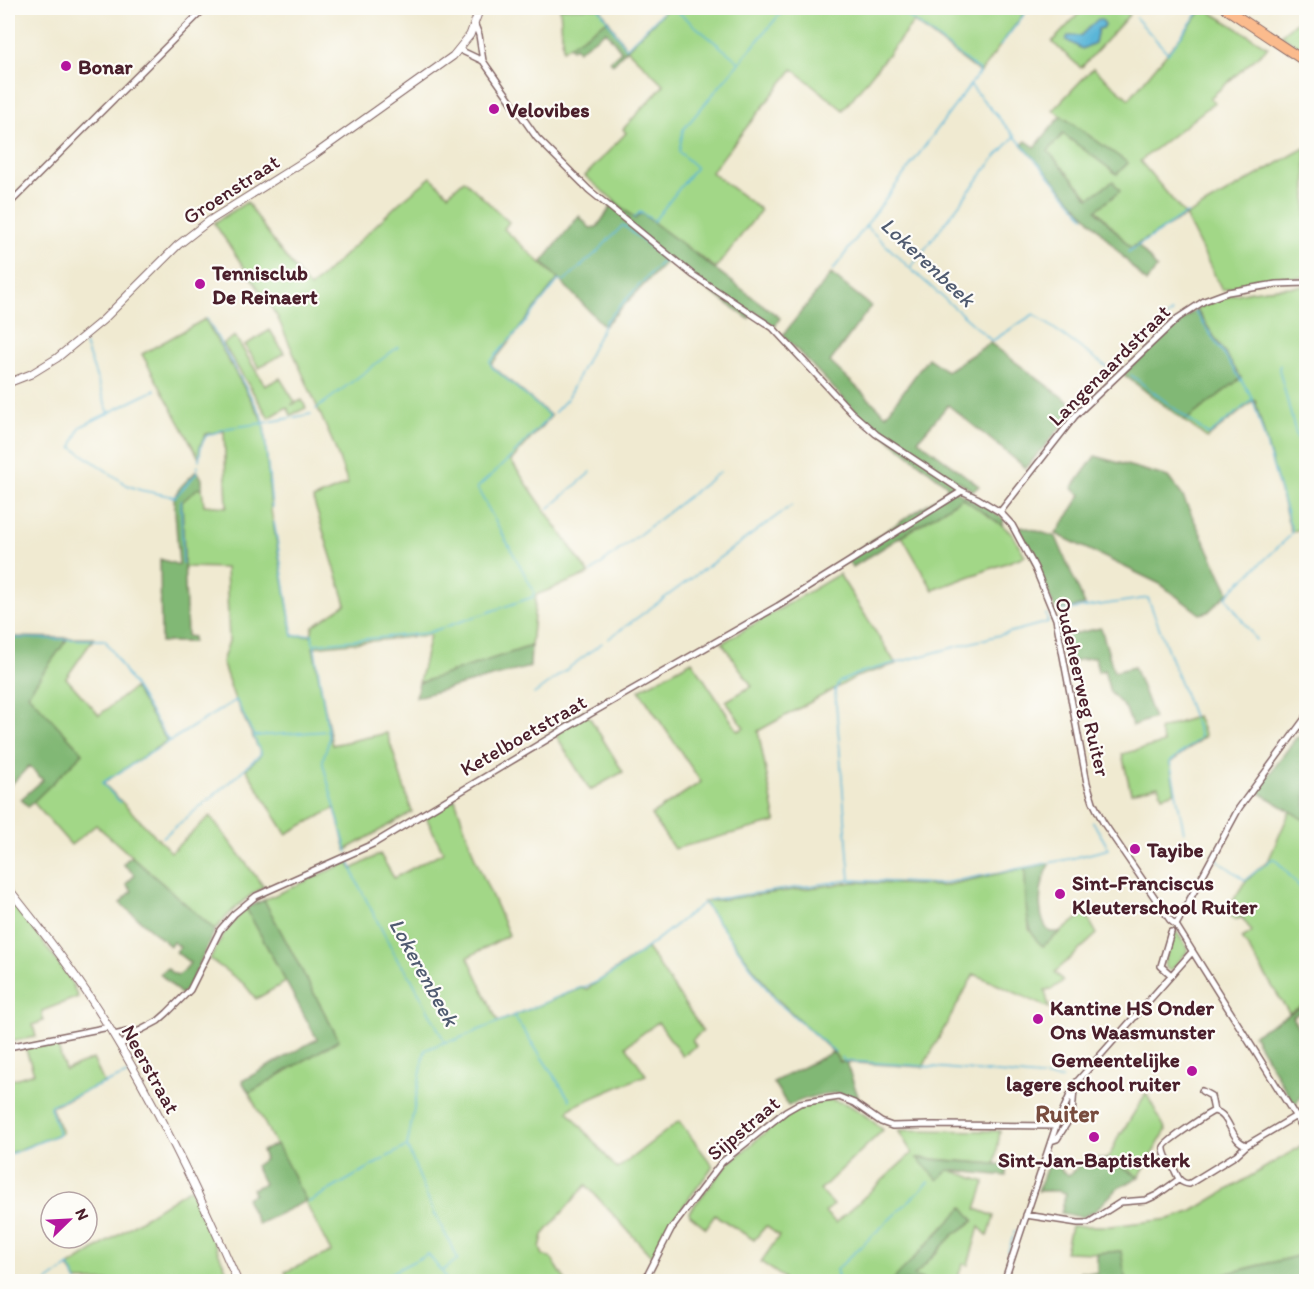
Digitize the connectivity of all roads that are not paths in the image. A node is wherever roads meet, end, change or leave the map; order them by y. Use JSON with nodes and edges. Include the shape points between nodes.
{"nodes":[{"id":1,"x":205,"y":8,"type":"edge"},
{"id":2,"x":480,"y":8,"type":"edge"},
{"id":3,"x":1226,"y":8,"type":"edge"},
{"id":4,"x":475,"y":25,"type":"junction"},
{"id":5,"x":460,"y":50,"type":"junction"},
{"id":6,"x":483,"y":61,"type":"junction"},
{"id":7,"x":1306,"y":62,"type":"edge"},
{"id":8,"x":8,"y":205,"type":"edge"},
{"id":9,"x":1306,"y":283,"type":"edge"},
{"id":10,"x":8,"y":383,"type":"edge"},
{"id":11,"x":962,"y":491,"type":"junction"},
{"id":12,"x":1000,"y":512,"type":"junction"},
{"id":13,"x":1306,"y":717,"type":"edge"},
{"id":14,"x":1298,"y":729,"type":"junction"},
{"id":15,"x":1306,"y":733,"type":"edge"},
{"id":16,"x":8,"y":888,"type":"edge"},
{"id":17,"x":1176,"y":925,"type":"junction"},
{"id":18,"x":1171,"y":932,"type":"dead end"},
{"id":19,"x":1192,"y":952,"type":"junction"},
{"id":20,"x":1170,"y":974,"type":"junction"},
{"id":21,"x":109,"y":1028,"type":"junction"},
{"id":22,"x":133,"y":1033,"type":"junction"},
{"id":23,"x":114,"y":1035,"type":"junction"},
{"id":24,"x":120,"y":1046,"type":"junction"},
{"id":25,"x":8,"y":1047,"type":"edge"},
{"id":26,"x":1075,"y":1084,"type":"junction"},
{"id":27,"x":1202,"y":1091,"type":"dead end"},
{"id":28,"x":1214,"y":1111,"type":"junction"},
{"id":29,"x":1296,"y":1116,"type":"junction"},
{"id":30,"x":1056,"y":1126,"type":"junction"},
{"id":31,"x":1306,"y":1133,"type":"edge"},
{"id":32,"x":1051,"y":1141,"type":"junction"},
{"id":33,"x":1247,"y":1145,"type":"junction"},
{"id":34,"x":1178,"y":1180,"type":"junction"},
{"id":35,"x":1026,"y":1215,"type":"junction"},
{"id":36,"x":238,"y":1281,"type":"edge"},
{"id":37,"x":644,"y":1281,"type":"edge"},
{"id":38,"x":1004,"y":1281,"type":"edge"}],
"edges":[{"from":1,"to":8,"type":"street"},
{"from":2,"to":4,"type":"street","name":"Groenstraat"},
{"from":3,"to":7,"type":"main road"},
{"from":4,"to":5,"type":"street","name":"Groenstraat"},
{"from":4,"to":6,"type":"street","name":"Groenstraat"},
{"from":5,"to":6,"type":"street"},
{"from":5,"to":10,"type":"street","name":"Groenstraat","via":[[314,155],[209,221],[178,244],[103,320],[63,353],[32,374]]},
{"from":6,"to":11,"type":"street","name":"Oudeheerweg Ruiter","via":[[537,138],[589,190],[693,275],[773,328],[876,434]]},
{"from":9,"to":12,"type":"street","name":"Langenaardstraat","via":[[1228,292],[1204,301],[1178,318],[1075,416]]},
{"from":11,"to":12,"type":"street","name":"Oudeheerweg Ruiter"},
{"from":11,"to":22,"type":"street","name":"Ketelboetstraat","via":[[778,606],[373,844],[256,896],[220,930],[190,990],[158,1021]]},
{"from":12,"to":17,"type":"street","name":"Oudeheerweg Ruiter","via":[[1035,568],[1056,620],[1093,802]]},
{"from":13,"to":14,"type":"street"},
{"from":14,"to":15,"type":"street"},
{"from":14,"to":17,"type":"street","via":[[1239,808]]},
{"from":16,"to":21,"type":"street","name":"Neerstraat"},
{"from":17,"to":19,"type":"street","name":"Oudeheerweg Ruiter"},
{"from":18,"to":20,"type":"street","via":[[1161,966]]},
{"from":19,"to":20,"type":"street"},
{"from":19,"to":29,"type":"street","name":"Oudeheerweg Ruiter"},
{"from":20,"to":26,"type":"street"},
{"from":21,"to":23,"type":"street","name":"Neerstraat"},
{"from":21,"to":25,"type":"street"},
{"from":22,"to":23,"type":"street","name":"Ketelboetstraat"},
{"from":22,"to":24,"type":"street","name":"Ketelboetstraat"},
{"from":23,"to":24,"type":"street","name":"Neerstraat"},
{"from":24,"to":36,"type":"street","name":"Neerstraat","via":[[183,1161]]},
{"from":26,"to":30,"type":"street"},
{"from":26,"to":32,"type":"street","via":[[1072,1115],[1057,1139]]},
{"from":27,"to":28,"type":"street","via":[[1211,1096]]},
{"from":28,"to":33,"type":"street","via":[[1222,1114],[1238,1140]]},
{"from":28,"to":34,"type":"street","via":[[1166,1143],[1165,1154]]},
{"from":29,"to":31,"type":"street","name":"Oudeheerweg Ruiter"},
{"from":29,"to":33,"type":"street"},
{"from":30,"to":32,"type":"street"},
{"from":30,"to":37,"type":"street","name":"Sijpstraat","via":[[892,1126],[839,1097],[800,1103],[722,1162],[671,1229]]},
{"from":32,"to":35,"type":"street"},
{"from":33,"to":34,"type":"street","via":[[1197,1181],[1189,1184]]},
{"from":34,"to":35,"type":"street","via":[[1146,1200],[1121,1202],[1089,1223]]},
{"from":35,"to":38,"type":"street"}]}
